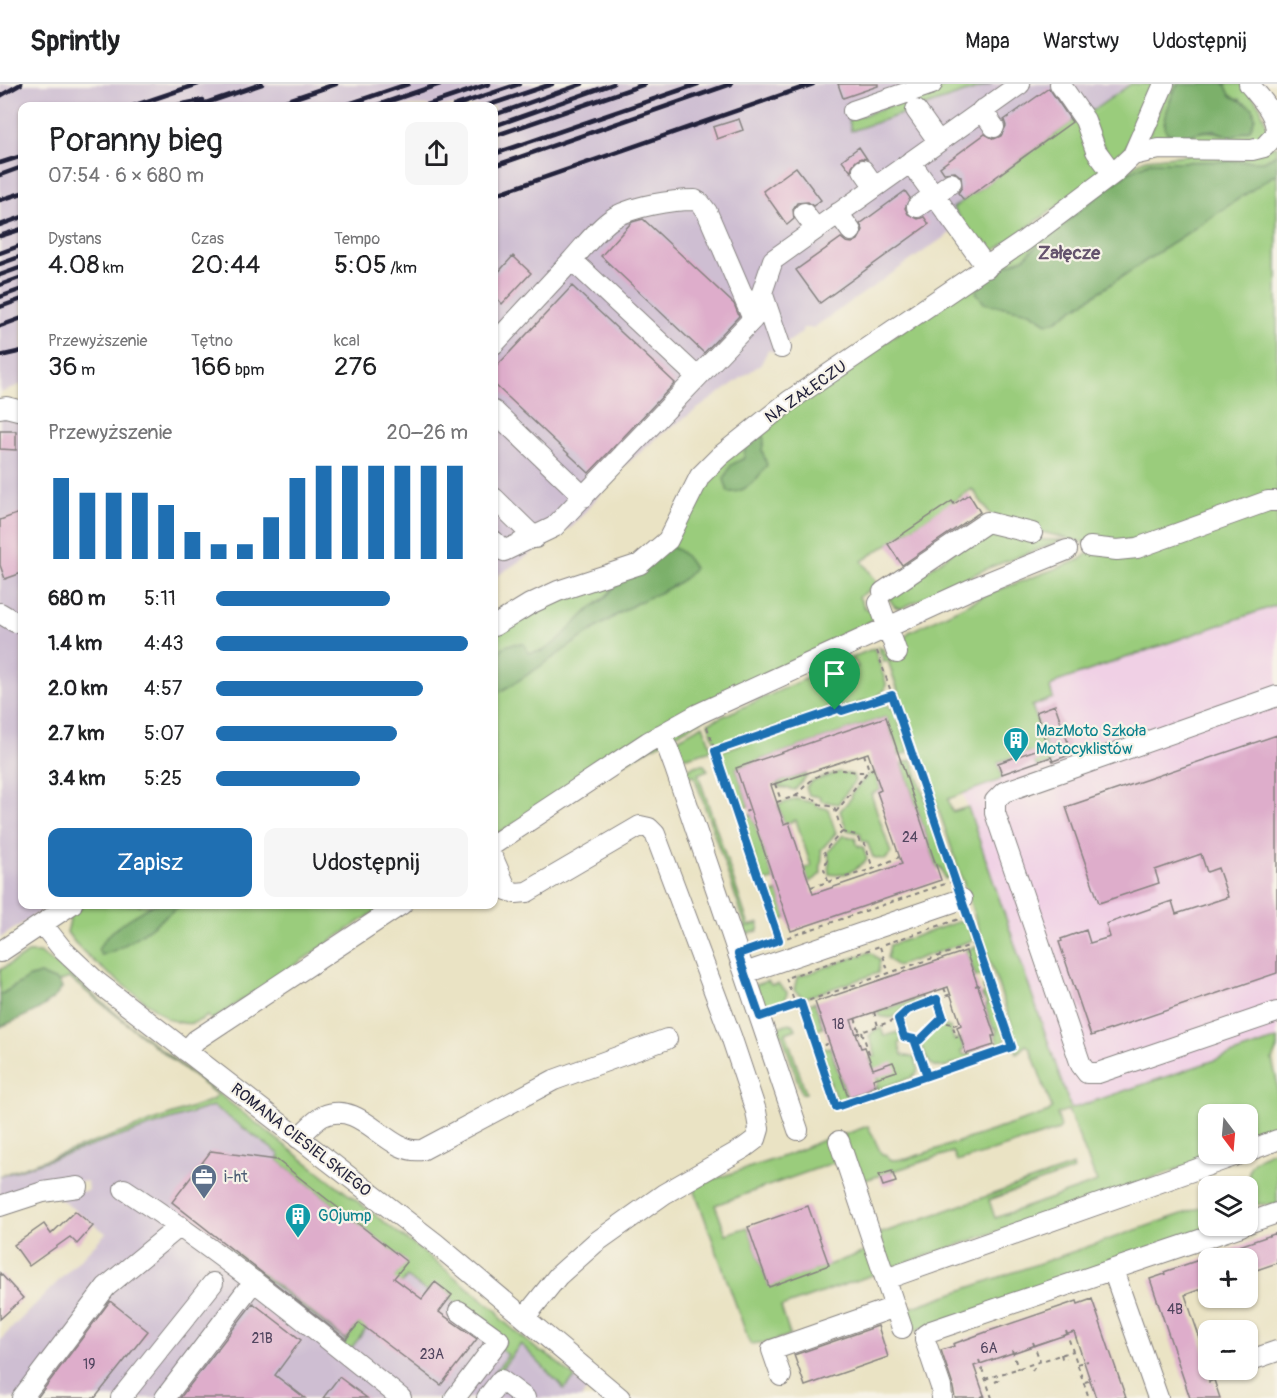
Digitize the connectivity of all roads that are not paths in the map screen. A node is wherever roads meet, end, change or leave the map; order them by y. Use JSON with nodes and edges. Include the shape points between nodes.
{"nodes":[{"id":1,"x":932,"y":84,"type":"edge"},
{"id":2,"x":1020,"y":84,"type":"edge"},
{"id":3,"x":1164,"y":84,"type":"edge"},
{"id":4,"x":1249,"y":84,"type":"edge"},
{"id":5,"x":1067,"y":95,"type":"edge"},
{"id":6,"x":916,"y":110,"type":"dead end"},
{"id":7,"x":982,"y":110,"type":"junction"},
{"id":8,"x":853,"y":111,"type":"dead end"},
{"id":9,"x":994,"y":127,"type":"dead end"},
{"id":10,"x":938,"y":141,"type":"junction"},
{"id":11,"x":1133,"y":155,"type":"junction"},
{"id":12,"x":910,"y":162,"type":"junction"},
{"id":13,"x":863,"y":170,"type":"dead end"},
{"id":14,"x":1113,"y":174,"type":"junction"},
{"id":15,"x":951,"y":183,"type":"dead end"},
{"id":16,"x":875,"y":187,"type":"junction"},
{"id":17,"x":934,"y":195,"type":"junction"},
{"id":18,"x":917,"y":207,"type":"dead end"},
{"id":19,"x":804,"y":213,"type":"dead end"},
{"id":20,"x":838,"y":213,"type":"junction"},
{"id":21,"x":816,"y":229,"type":"junction"},
{"id":22,"x":851,"y":231,"type":"dead end"},
{"id":23,"x":572,"y":260,"type":"junction"},
{"id":24,"x":987,"y":268,"type":"junction"},
{"id":25,"x":762,"y":292,"type":"junction"},
{"id":26,"x":753,"y":319,"type":"junction"},
{"id":27,"x":498,"y":340,"type":"edge"},
{"id":28,"x":781,"y":348,"type":"dead end"},
{"id":29,"x":697,"y":377,"type":"junction"},
{"id":30,"x":0,"y":408,"type":"edge"},
{"id":31,"x":18,"y":410,"type":"edge"},
{"id":32,"x":498,"y":415,"type":"edge"},
{"id":33,"x":584,"y":497,"type":"junction"},
{"id":34,"x":1277,"y":501,"type":"edge"},
{"id":35,"x":498,"y":502,"type":"edge"},
{"id":36,"x":1032,"y":533,"type":"dead end"},
{"id":37,"x":535,"y":538,"type":"junction"},
{"id":38,"x":498,"y":545,"type":"edge"},
{"id":39,"x":1090,"y":547,"type":"dead end"},
{"id":40,"x":1067,"y":550,"type":"dead end"},
{"id":41,"x":0,"y":613,"type":"edge"},
{"id":42,"x":18,"y":621,"type":"edge"},
{"id":43,"x":498,"y":621,"type":"edge"},
{"id":44,"x":888,"y":628,"type":"junction"},
{"id":45,"x":897,"y":653,"type":"dead end"},
{"id":46,"x":1277,"y":696,"type":"edge"},
{"id":47,"x":660,"y":735,"type":"junction"},
{"id":48,"x":498,"y":841,"type":"edge"},
{"id":49,"x":498,"y":869,"type":"edge"},
{"id":50,"x":962,"y":899,"type":"road end"},
{"id":51,"x":65,"y":909,"type":"edge"},
{"id":52,"x":394,"y":909,"type":"edge"},
{"id":53,"x":43,"y":925,"type":"junction"},
{"id":54,"x":0,"y":952,"type":"edge"},
{"id":55,"x":742,"y":963,"type":"junction"},
{"id":56,"x":1277,"y":1012,"type":"edge"},
{"id":57,"x":668,"y":1039,"type":"dead end"},
{"id":58,"x":186,"y":1051,"type":"junction"},
{"id":59,"x":798,"y":1130,"type":"dead end"},
{"id":60,"x":298,"y":1138,"type":"junction"},
{"id":61,"x":1277,"y":1140,"type":"edge"},
{"id":62,"x":839,"y":1141,"type":"dead end"},
{"id":63,"x":1258,"y":1147,"type":"edge"},
{"id":64,"x":1212,"y":1164,"type":"edge"},
{"id":65,"x":78,"y":1187,"type":"dead end"},
{"id":66,"x":124,"y":1188,"type":"dead end"},
{"id":67,"x":0,"y":1206,"type":"edge"},
{"id":68,"x":1277,"y":1213,"type":"edge"},
{"id":69,"x":1258,"y":1220,"type":"edge"},
{"id":70,"x":180,"y":1226,"type":"junction"},
{"id":71,"x":1212,"y":1236,"type":"edge"},
{"id":72,"x":1113,"y":1270,"type":"junction"},
{"id":73,"x":886,"y":1279,"type":"junction"},
{"id":74,"x":254,"y":1281,"type":"junction"},
{"id":75,"x":213,"y":1283,"type":"dead end"},
{"id":76,"x":896,"y":1307,"type":"junction"},
{"id":77,"x":459,"y":1311,"type":"dead end"},
{"id":78,"x":525,"y":1317,"type":"junction"},
{"id":79,"x":902,"y":1328,"type":"dead end"},
{"id":80,"x":1277,"y":1351,"type":"edge"},
{"id":81,"x":1258,"y":1358,"type":"edge"},
{"id":82,"x":781,"y":1376,"type":"dead end"},
{"id":83,"x":131,"y":1394,"type":"edge"},
{"id":84,"x":22,"y":1398,"type":"edge"},
{"id":85,"x":165,"y":1398,"type":"edge"},
{"id":86,"x":401,"y":1398,"type":"edge"},
{"id":87,"x":455,"y":1398,"type":"edge"},
{"id":88,"x":487,"y":1398,"type":"edge"},
{"id":89,"x":525,"y":1398,"type":"edge"},
{"id":90,"x":620,"y":1398,"type":"edge"},
{"id":91,"x":942,"y":1398,"type":"edge"},
{"id":92,"x":1158,"y":1398,"type":"edge"}],
"edges":[{"from":1,"to":8,"type":"street"},
{"from":2,"to":7,"type":"street"},
{"from":3,"to":11,"type":"street","name":"NA ZAŁĘCZU"},
{"from":4,"to":11,"type":"street","via":[[1272,112],[1276,125],[1276,134],[1264,147],[1159,149]]},
{"from":5,"to":14,"type":"street","via":[[1085,120],[1096,151]]},
{"from":6,"to":10,"type":"street"},
{"from":7,"to":9,"type":"street"},
{"from":7,"to":10,"type":"street"},
{"from":10,"to":12,"type":"street"},
{"from":11,"to":14,"type":"street","name":"NA ZAŁĘCZU"},
{"from":12,"to":16,"type":"street"},
{"from":12,"to":17,"type":"street"},
{"from":13,"to":16,"type":"street"},
{"from":14,"to":24,"type":"street","name":"NA ZAŁĘCZU"},
{"from":15,"to":17,"type":"street"},
{"from":16,"to":20,"type":"street"},
{"from":17,"to":18,"type":"street"},
{"from":17,"to":24,"type":"street"},
{"from":19,"to":21,"type":"street"},
{"from":20,"to":21,"type":"street"},
{"from":20,"to":22,"type":"street"},
{"from":21,"to":25,"type":"street","via":[[773,260]]},
{"from":23,"to":26,"type":"street","via":[[619,215],[642,207],[695,200],[707,212]]},
{"from":23,"to":27,"type":"street"},
{"from":23,"to":29,"type":"street"},
{"from":24,"to":43,"type":"street","name":"NA ZAŁĘCZU","via":[[789,401],[720,456],[700,476],[668,540],[640,564],[558,591]]},
{"from":25,"to":26,"type":"street"},
{"from":25,"to":28,"type":"street"},
{"from":26,"to":29,"type":"street"},
{"from":29,"to":33,"type":"street"},
{"from":30,"to":31,"type":"street"},
{"from":32,"to":33,"type":"street"},
{"from":33,"to":37,"type":"street","via":[[554,527]]},
{"from":34,"to":39,"type":"street","via":[[1137,548]]},
{"from":35,"to":37,"type":"street"},
{"from":36,"to":44,"type":"street","via":[[987,522],[881,597]]},
{"from":37,"to":38,"type":"street","via":[[504,551]]},
{"from":40,"to":44,"type":"street"},
{"from":41,"to":42,"type":"street"},
{"from":44,"to":45,"type":"street"},
{"from":44,"to":47,"type":"street","via":[[717,704]]},
{"from":46,"to":56,"type":"street","via":[[1004,792],[994,801],[1081,1065],[1087,1073],[1098,1073]]},
{"from":47,"to":48,"type":"street"},
{"from":47,"to":55,"type":"street"},
{"from":49,"to":78,"type":"street","via":[[507,890],[527,892],[640,826],[649,828],[655,834],[732,1036],[759,1129],[756,1139],[744,1148],[664,1194],[595,1243],[558,1276]]},
{"from":50,"to":55,"type":"street"},
{"from":51,"to":53,"type":"street"},
{"from":52,"to":58,"type":"street"},
{"from":53,"to":54,"type":"street"},
{"from":53,"to":58,"type":"street","name":"ROMANA CIESIELSKIEGO","via":[[78,965]]},
{"from":55,"to":59,"type":"street"},
{"from":57,"to":60,"type":"street","via":[[554,1080],[422,1150],[406,1149],[367,1121],[334,1113],[321,1117]]},
{"from":58,"to":60,"type":"street","name":"ROMANA CIESIELSKIEGO"},
{"from":60,"to":78,"type":"street","name":"ROMANA CIESIELSKIEGO"},
{"from":61,"to":63,"type":"street"},
{"from":62,"to":73,"type":"street"},
{"from":64,"to":73,"type":"street"},
{"from":65,"to":67,"type":"street","via":[[43,1192]]},
{"from":66,"to":70,"type":"street"},
{"from":68,"to":69,"type":"street"},
{"from":70,"to":74,"type":"street"},
{"from":70,"to":84,"type":"street","via":[[105,1287]]},
{"from":71,"to":72,"type":"street"},
{"from":72,"to":91,"type":"street","via":[[925,1335]]},
{"from":72,"to":92,"type":"street"},
{"from":73,"to":76,"type":"street"},
{"from":74,"to":85,"type":"street"},
{"from":74,"to":86,"type":"street"},
{"from":75,"to":83,"type":"street"},
{"from":76,"to":79,"type":"street"},
{"from":76,"to":82,"type":"street","via":[[772,1350]]},
{"from":77,"to":87,"type":"street","via":[[499,1340]]},
{"from":78,"to":90,"type":"street","name":"ROMANA CIESIELSKIEGO"},
{"from":80,"to":81,"type":"street"},
{"from":88,"to":89,"type":"street","via":[[501,1380]]}]}
